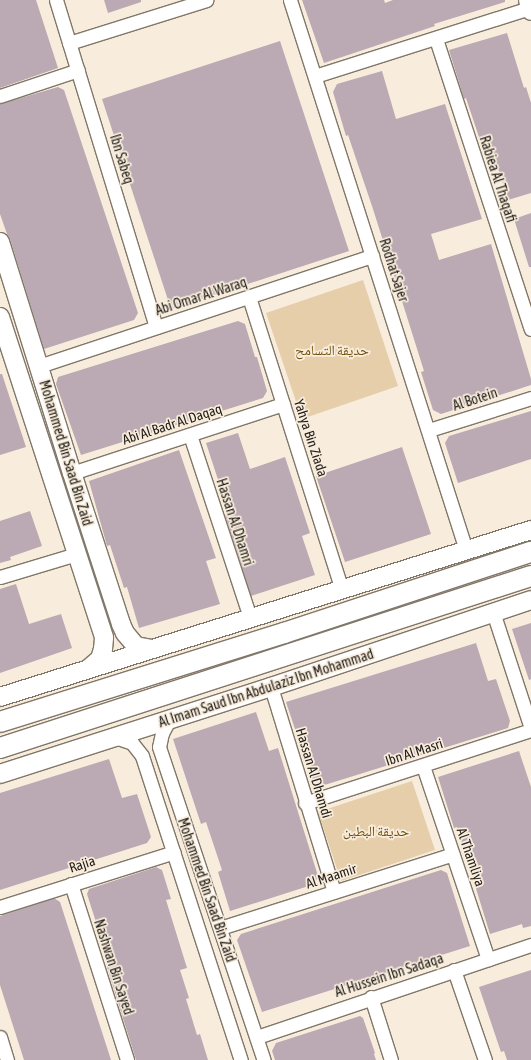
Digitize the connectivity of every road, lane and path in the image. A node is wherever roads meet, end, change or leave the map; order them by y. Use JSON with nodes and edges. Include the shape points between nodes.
{"nodes":[{"id":1,"x":56,"y":0,"type":"edge"},
{"id":2,"x":206,"y":0,"type":"edge"},
{"id":3,"x":290,"y":0,"type":"edge"},
{"id":4,"x":530,"y":6,"type":"edge"},
{"id":5,"x":436,"y":39,"type":"junction"},
{"id":6,"x":69,"y":43,"type":"junction"},
{"id":7,"x":78,"y":70,"type":"junction"},
{"id":8,"x":315,"y":76,"type":"junction"},
{"id":9,"x":0,"y":96,"type":"edge"},
{"id":10,"x":0,"y":242,"type":"edge"},
{"id":11,"x":372,"y":256,"type":"junction"},
{"id":12,"x":249,"y":296,"type":"junction"},
{"id":13,"x":0,"y":317,"type":"edge"},
{"id":14,"x":156,"y":327,"type":"junction"},
{"id":15,"x":531,"y":329,"type":"edge"},
{"id":16,"x":39,"y":366,"type":"junction"},
{"id":17,"x":531,"y":398,"type":"edge"},
{"id":18,"x":283,"y":404,"type":"junction"},
{"id":19,"x":429,"y":430,"type":"junction"},
{"id":20,"x":190,"y":435,"type":"junction"},
{"id":21,"x":72,"y":473,"type":"junction"},
{"id":22,"x":531,"y":530,"type":"edge"},
{"id":23,"x":466,"y":550,"type":"junction"},
{"id":24,"x":531,"y":552,"type":"edge"},
{"id":25,"x":76,"y":554,"type":"junction"},
{"id":26,"x":531,"y":576,"type":"edge"},
{"id":27,"x":0,"y":577,"type":"edge"},
{"id":28,"x":342,"y":590,"type":"junction"},
{"id":29,"x":531,"y":600,"type":"edge"},
{"id":30,"x":494,"y":612,"type":"junction"},
{"id":31,"x":250,"y":618,"type":"junction"},
{"id":32,"x":121,"y":624,"type":"junction"},
{"id":33,"x":100,"y":627,"type":"junction"},
{"id":34,"x":151,"y":649,"type":"junction"},
{"id":35,"x":88,"y":669,"type":"junction"},
{"id":36,"x":271,"y":687,"type":"junction"},
{"id":37,"x":0,"y":698,"type":"edge"},
{"id":38,"x":169,"y":720,"type":"junction"},
{"id":39,"x":0,"y":722,"type":"edge"},
{"id":40,"x":531,"y":729,"type":"edge"},
{"id":41,"x":37,"y":736,"type":"junction"},
{"id":42,"x":115,"y":737,"type":"junction"},
{"id":43,"x":0,"y":748,"type":"edge"},
{"id":44,"x":0,"y":756,"type":"edge"},
{"id":45,"x":423,"y":766,"type":"junction"},
{"id":46,"x":0,"y":774,"type":"edge"},
{"id":47,"x":306,"y":803,"type":"junction"},
{"id":48,"x":174,"y":852,"type":"junction"},
{"id":49,"x":453,"y":854,"type":"junction"},
{"id":50,"x":71,"y":884,"type":"junction"},
{"id":51,"x":334,"y":892,"type":"junction"},
{"id":52,"x":0,"y":907,"type":"edge"},
{"id":53,"x":220,"y":928,"type":"junction"},
{"id":54,"x":531,"y":945,"type":"edge"},
{"id":55,"x":488,"y":959,"type":"junction"},
{"id":56,"x":454,"y":970,"type":"junction"},
{"id":57,"x":371,"y":997,"type":"junction"},
{"id":58,"x":0,"y":1037,"type":"edge"},
{"id":59,"x":257,"y":1037,"type":"junction"},
{"id":60,"x":7,"y":1060,"type":"edge"},
{"id":61,"x":127,"y":1060,"type":"edge"},
{"id":62,"x":242,"y":1060,"type":"edge"},
{"id":63,"x":264,"y":1060,"type":"edge"},
{"id":64,"x":391,"y":1060,"type":"edge"},
{"id":65,"x":485,"y":1060,"type":"edge"}],
"edges":[{"from":1,"to":6,"type":"street","name":"Ibn Sabeq"},
{"from":2,"to":6,"type":"street"},
{"from":3,"to":8,"type":"street","name":"Rodhat Sajer"},
{"from":4,"to":5,"type":"street"},
{"from":5,"to":8,"type":"street"},
{"from":5,"to":15,"type":"street","name":"Rabiea Al Thaqafi"},
{"from":6,"to":7,"type":"street","name":"Ibn Sabeq"},
{"from":7,"to":9,"type":"street"},
{"from":7,"to":14,"type":"street","name":"Ibn Sabeq"},
{"from":8,"to":11,"type":"street","name":"Rodhat Sajer"},
{"from":10,"to":16,"type":"street","name":"Mohammed Bin Saad Bin Zaid"},
{"from":11,"to":12,"type":"street","name":"Abi Omar Al Waraq"},
{"from":11,"to":19,"type":"street","name":"Rodhat Sajer"},
{"from":12,"to":14,"type":"street","name":"Abi Omar Al Waraq"},
{"from":12,"to":18,"type":"street","name":"Yahya Bin Ziada"},
{"from":13,"to":25,"type":"street","name":"Mohammed Bin Saad Bin Zaid"},
{"from":14,"to":16,"type":"street","name":"Abi Omar Al Waraq"},
{"from":16,"to":21,"type":"street","name":"Mohammed Bin Saad Bin Zaid"},
{"from":17,"to":19,"type":"street","name":"Al Botein"},
{"from":18,"to":20,"type":"street","name":"Abi Al Badr Al Daqaq"},
{"from":18,"to":28,"type":"street","name":"Yahya Bin Ziada"},
{"from":19,"to":23,"type":"street","name":"Rodhat Sajer"},
{"from":20,"to":21,"type":"street","name":"Abi Al Badr Al Daqaq"},
{"from":20,"to":31,"type":"street","name":"Hassan Al Dhamri"},
{"from":21,"to":32,"type":"street","name":"Mohammed Bin Saad Bin Zaid"},
{"from":22,"to":23,"type":"street"},
{"from":23,"to":28,"type":"street"},
{"from":24,"to":39,"type":"main road"},
{"from":25,"to":27,"type":"street"},
{"from":25,"to":33,"type":"street","name":"Mohammed Bin Saad Bin Zaid"},
{"from":26,"to":41,"type":"main road","name":"Al Imam Saud Ibn Abdulaziz Ibn Mohammad"},
{"from":28,"to":31,"type":"street"},
{"from":29,"to":30,"type":"street","name":"Al Imam Saud Ibn Abdulaziz Ibn Mohammad"},
{"from":30,"to":36,"type":"street","name":"Al Imam Saud Ibn Abdulaziz Ibn Mohammad"},
{"from":30,"to":40,"type":"street"},
{"from":31,"to":34,"type":"street"},
{"from":32,"to":33,"type":"street","via":[[114,634]]},
{"from":32,"to":34,"type":"street","name":"Mohammed Bin Saad Bin Zaid","via":[[136,646]]},
{"from":33,"to":35,"type":"street","name":"Mohammed Bin Saad Bin Zaid","via":[[104,638],[103,649],[100,659]]},
{"from":34,"to":35,"type":"street"},
{"from":35,"to":37,"type":"street"},
{"from":36,"to":38,"type":"street","name":"Al Imam Saud Ibn Abdulaziz Ibn Mohammad"},
{"from":36,"to":47,"type":"street","name":"Hassan Al Dhamdi"},
{"from":38,"to":42,"type":"street","name":"Al Imam Saud Ibn Abdulaziz Ibn Mohammad"},
{"from":38,"to":53,"type":"street","name":"Mohammed Bin Saad Bin Zaid","via":[[162,733],[159,747]]},
{"from":40,"to":45,"type":"street","name":"Ibn Al Masri"},
{"from":41,"to":43,"type":"main road","name":"Al Imam Saud Ibn Abdulaziz Ibn Mohammad"},
{"from":41,"to":44,"type":"main road"},
{"from":42,"to":46,"type":"street","name":"Al Imam Saud Ibn Abdulaziz Ibn Mohammad"},
{"from":42,"to":48,"type":"street","name":"Mohammed Bin Saad Bin Zaid","via":[[132,743],[142,756]]},
{"from":45,"to":47,"type":"street","name":"Ibn Al Masri"},
{"from":45,"to":49,"type":"street","name":"Al Thamliya"},
{"from":47,"to":51,"type":"street","name":"Hassan Al Dhamdi"},
{"from":48,"to":50,"type":"street","name":"Rajia"},
{"from":48,"to":62,"type":"street","name":"Mohammed Bin Saad Bin Zaid"},
{"from":49,"to":51,"type":"street","name":"Al Maamir"},
{"from":49,"to":55,"type":"street","name":"Al Thamliya"},
{"from":50,"to":52,"type":"street","name":"Rajia"},
{"from":50,"to":61,"type":"street","name":"Nashwan Bin Sayed"},
{"from":51,"to":53,"type":"street","name":"Al Maamir"},
{"from":53,"to":59,"type":"street","name":"Mohammed Bin Saad Bin Zaid"},
{"from":54,"to":55,"type":"street","name":"Al Hussein Ibn Sadaqa"},
{"from":55,"to":56,"type":"street","name":"Al Hussein Ibn Sadaqa"},
{"from":56,"to":57,"type":"street","name":"Al Hussein Ibn Sadaqa"},
{"from":56,"to":65,"type":"street"},
{"from":57,"to":59,"type":"street","name":"Al Hussein Ibn Sadaqa"},
{"from":57,"to":64,"type":"street"},
{"from":58,"to":60,"type":"street"},
{"from":59,"to":63,"type":"street","name":"Mohammed Bin Saad Bin Zaid"}]}
